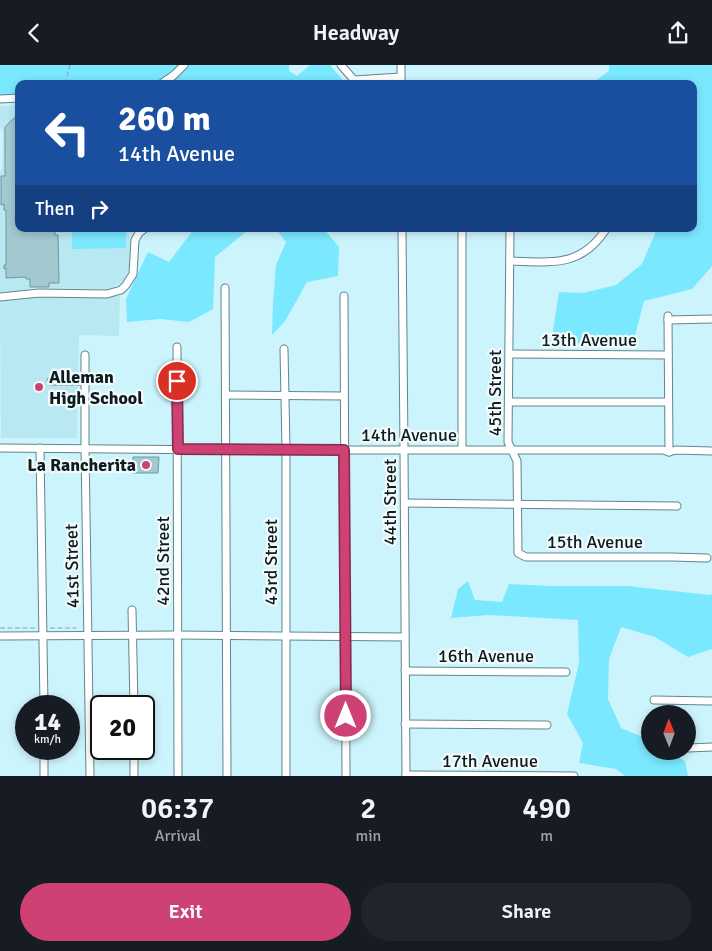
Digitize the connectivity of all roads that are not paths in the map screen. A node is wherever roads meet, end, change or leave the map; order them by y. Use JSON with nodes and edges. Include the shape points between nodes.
{"nodes":[{"id":1,"x":184,"y":65,"type":"edge"},
{"id":2,"x":341,"y":65,"type":"edge"},
{"id":3,"x":401,"y":65,"type":"edge"},
{"id":4,"x":167,"y":80,"type":"edge"},
{"id":5,"x":401,"y":80,"type":"edge"},
{"id":6,"x":15,"y":98,"type":"edge"},
{"id":7,"x":0,"y":99,"type":"edge"},
{"id":8,"x":140,"y":232,"type":"edge"},
{"id":9,"x":402,"y":232,"type":"edge"},
{"id":10,"x":462,"y":232,"type":"edge"},
{"id":11,"x":510,"y":232,"type":"edge"},
{"id":12,"x":604,"y":232,"type":"edge"},
{"id":13,"x":510,"y":261,"type":"junction"},
{"id":14,"x":224,"y":288,"type":"dead end"},
{"id":15,"x":344,"y":296,"type":"dead end"},
{"id":16,"x":0,"y":297,"type":"edge"},
{"id":17,"x":712,"y":319,"type":"edge"},
{"id":18,"x":177,"y":347,"type":"dead end"},
{"id":19,"x":284,"y":349,"type":"dead end"},
{"id":20,"x":510,"y":354,"type":"junction"},
{"id":21,"x":85,"y":355,"type":"dead end"},
{"id":22,"x":668,"y":355,"type":"junction"},
{"id":23,"x":51,"y":381,"type":"dead end"},
{"id":24,"x":85,"y":381,"type":"junction"},
{"id":25,"x":226,"y":395,"type":"junction"},
{"id":26,"x":285,"y":395,"type":"junction"},
{"id":27,"x":344,"y":396,"type":"junction"},
{"id":28,"x":509,"y":402,"type":"junction"},
{"id":29,"x":668,"y":402,"type":"junction"},
{"id":30,"x":0,"y":448,"type":"edge"},
{"id":31,"x":40,"y":448,"type":"junction"},
{"id":32,"x":85,"y":448,"type":"junction"},
{"id":33,"x":178,"y":449,"type":"junction"},
{"id":34,"x":286,"y":449,"type":"junction"},
{"id":35,"x":404,"y":449,"type":"junction"},
{"id":36,"x":462,"y":449,"type":"junction"},
{"id":37,"x":226,"y":450,"type":"junction"},
{"id":38,"x":344,"y":450,"type":"junction"},
{"id":39,"x":513,"y":450,"type":"junction"},
{"id":40,"x":712,"y":451,"type":"edge"},
{"id":41,"x":669,"y":452,"type":"junction"},
{"id":42,"x":405,"y":503,"type":"junction"},
{"id":43,"x":517,"y":504,"type":"junction"},
{"id":44,"x":677,"y":505,"type":"dead end"},
{"id":45,"x":519,"y":555,"type":"joint"},
{"id":46,"x":708,"y":558,"type":"dead end"},
{"id":47,"x":132,"y":610,"type":"dead end"},
{"id":48,"x":178,"y":635,"type":"junction"},
{"id":49,"x":0,"y":636,"type":"edge"},
{"id":50,"x":43,"y":636,"type":"junction"},
{"id":51,"x":88,"y":636,"type":"junction"},
{"id":52,"x":133,"y":636,"type":"junction"},
{"id":53,"x":226,"y":636,"type":"junction"},
{"id":54,"x":286,"y":636,"type":"junction"},
{"id":55,"x":346,"y":637,"type":"junction"},
{"id":56,"x":405,"y":637,"type":"junction"},
{"id":57,"x":405,"y":671,"type":"junction"},
{"id":58,"x":566,"y":672,"type":"dead end"},
{"id":59,"x":44,"y":695,"type":"edge"},
{"id":60,"x":134,"y":695,"type":"edge"},
{"id":61,"x":654,"y":700,"type":"dead end"},
{"id":62,"x":712,"y":701,"type":"edge"},
{"id":63,"x":405,"y":724,"type":"junction"},
{"id":64,"x":547,"y":725,"type":"dead end"},
{"id":65,"x":712,"y":747,"type":"edge"},
{"id":66,"x":696,"y":748,"type":"edge"},
{"id":67,"x":44,"y":760,"type":"edge"},
{"id":68,"x":134,"y":760,"type":"edge"},
{"id":69,"x":44,"y":776,"type":"edge"},
{"id":70,"x":90,"y":776,"type":"edge"},
{"id":71,"x":134,"y":776,"type":"edge"},
{"id":72,"x":178,"y":776,"type":"edge"},
{"id":73,"x":227,"y":776,"type":"edge"},
{"id":74,"x":286,"y":776,"type":"edge"},
{"id":75,"x":346,"y":776,"type":"edge"},
{"id":76,"x":406,"y":776,"type":"edge"},
{"id":77,"x":574,"y":776,"type":"edge"}],
"edges":[{"from":1,"to":4,"type":"street"},
{"from":2,"to":5,"type":"street","via":[[354,80]]},
{"from":3,"to":5,"type":"street"},
{"from":6,"to":7,"type":"street"},
{"from":8,"to":16,"type":"street","via":[[136,240],[134,274],[120,290],[107,294],[39,293]]},
{"from":9,"to":35,"type":"street","name":"44th Street"},
{"from":10,"to":36,"type":"street"},
{"from":11,"to":13,"type":"street","name":"45th Street"},
{"from":12,"to":13,"type":"street","via":[[587,251],[570,259]]},
{"from":13,"to":20,"type":"street","name":"45th Street"},
{"from":14,"to":25,"type":"street"},
{"from":15,"to":27,"type":"street"},
{"from":17,"to":22,"type":"street","via":[[668,318]]},
{"from":18,"to":33,"type":"street","name":"42nd Street"},
{"from":19,"to":26,"type":"street","name":"43rd Street"},
{"from":20,"to":22,"type":"street","name":"13th Avenue"},
{"from":20,"to":28,"type":"street","name":"45th Street"},
{"from":21,"to":24,"type":"street","name":"41st Street"},
{"from":22,"to":29,"type":"street"},
{"from":23,"to":24,"type":"street"},
{"from":24,"to":32,"type":"street","name":"41st Street"},
{"from":25,"to":26,"type":"street"},
{"from":25,"to":37,"type":"street"},
{"from":26,"to":27,"type":"street"},
{"from":26,"to":34,"type":"street","name":"43rd Street"},
{"from":27,"to":38,"type":"street"},
{"from":28,"to":29,"type":"street"},
{"from":28,"to":39,"type":"street","name":"45th Street","via":[[508,442]]},
{"from":29,"to":41,"type":"street"},
{"from":30,"to":31,"type":"street","name":"14th Avenue"},
{"from":31,"to":32,"type":"street","name":"14th Avenue"},
{"from":31,"to":50,"type":"street"},
{"from":32,"to":33,"type":"street","name":"14th Avenue"},
{"from":32,"to":51,"type":"street","name":"41st Street"},
{"from":33,"to":37,"type":"street","name":"14th Avenue"},
{"from":33,"to":48,"type":"street","name":"42nd Street"},
{"from":34,"to":37,"type":"street","name":"14th Avenue"},
{"from":34,"to":38,"type":"street","name":"14th Avenue"},
{"from":34,"to":54,"type":"street","name":"43rd Street"},
{"from":35,"to":36,"type":"street","name":"14th Avenue"},
{"from":35,"to":38,"type":"street","name":"14th Avenue"},
{"from":35,"to":42,"type":"street","name":"44th Street"},
{"from":36,"to":39,"type":"street","name":"14th Avenue"},
{"from":37,"to":53,"type":"street"},
{"from":38,"to":55,"type":"street"},
{"from":39,"to":41,"type":"street","name":"14th Avenue"},
{"from":39,"to":43,"type":"street","name":"45th Street","via":[[517,461]]},
{"from":40,"to":41,"type":"street"},
{"from":42,"to":43,"type":"street"},
{"from":42,"to":56,"type":"street","name":"44th Street"},
{"from":43,"to":44,"type":"street"},
{"from":43,"to":45,"type":"street","name":"45th Street"},
{"from":45,"to":46,"type":"street","name":"15th Avenue"},
{"from":47,"to":52,"type":"street"},
{"from":48,"to":52,"type":"street"},
{"from":48,"to":53,"type":"street"},
{"from":48,"to":72,"type":"street","name":"42nd Street"},
{"from":49,"to":50,"type":"street"},
{"from":50,"to":51,"type":"street"},
{"from":50,"to":59,"type":"street"},
{"from":51,"to":52,"type":"street"},
{"from":51,"to":70,"type":"street","name":"41st Street"},
{"from":52,"to":60,"type":"street"},
{"from":53,"to":54,"type":"street"},
{"from":53,"to":73,"type":"street"},
{"from":54,"to":55,"type":"street"},
{"from":54,"to":74,"type":"street","name":"43rd Street"},
{"from":55,"to":56,"type":"street"},
{"from":55,"to":75,"type":"street"},
{"from":56,"to":57,"type":"street","name":"44th Street"},
{"from":57,"to":58,"type":"street","name":"16th Avenue"},
{"from":57,"to":63,"type":"street","name":"44th Street"},
{"from":61,"to":62,"type":"street"},
{"from":63,"to":64,"type":"street"},
{"from":63,"to":76,"type":"street","name":"44th Street"},
{"from":65,"to":66,"type":"street"},
{"from":67,"to":69,"type":"street"},
{"from":68,"to":71,"type":"street"},
{"from":76,"to":77,"type":"street","name":"17th Avenue"}]}
